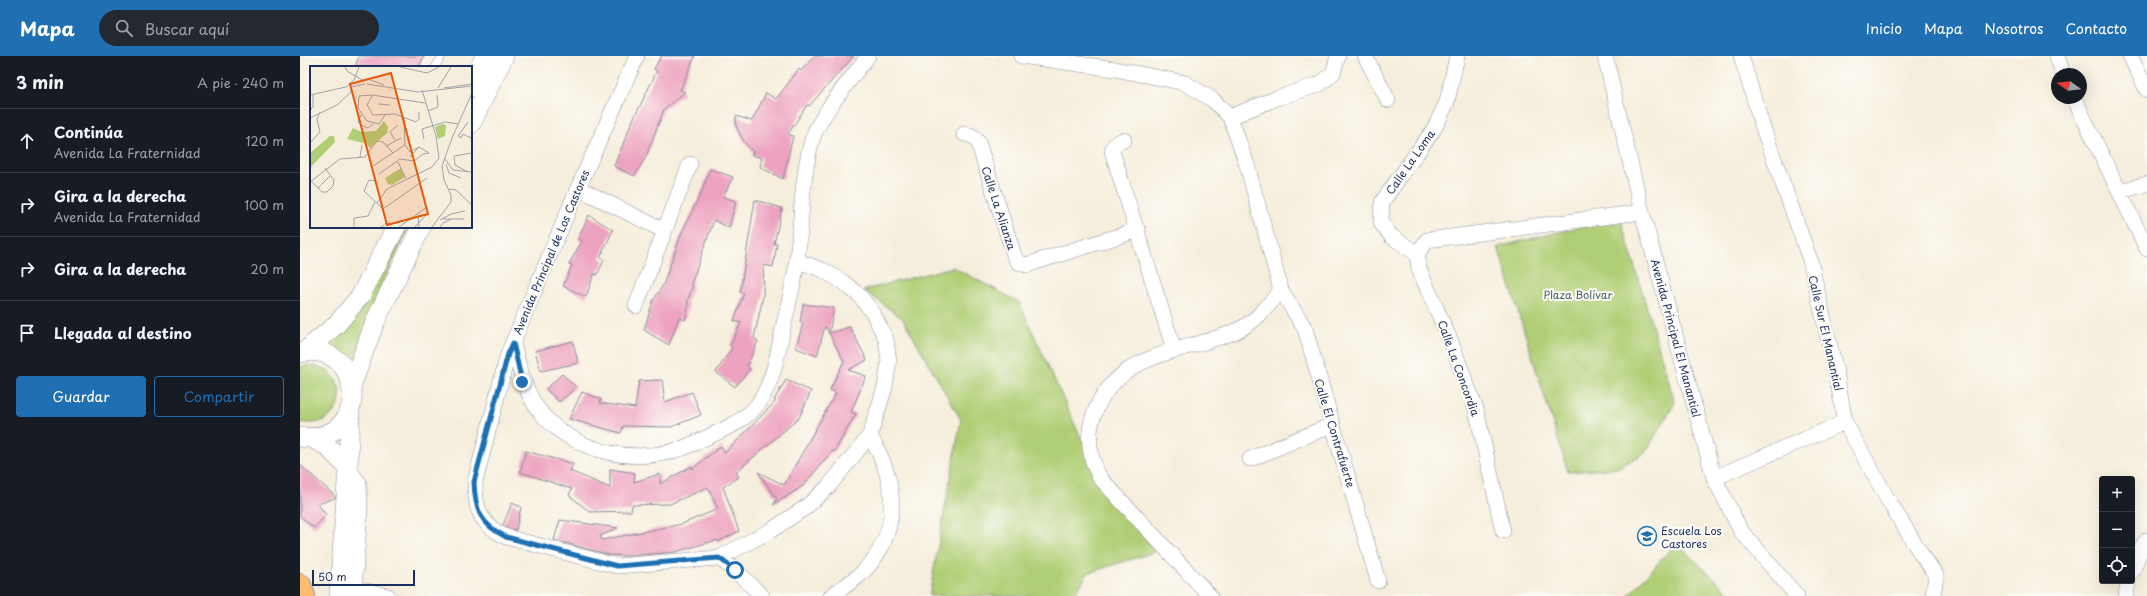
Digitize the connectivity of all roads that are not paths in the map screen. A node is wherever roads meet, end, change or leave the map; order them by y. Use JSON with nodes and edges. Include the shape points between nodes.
{"nodes":[{"id":1,"x":442,"y":56,"type":"edge"},
{"id":2,"x":485,"y":56,"type":"edge"},
{"id":3,"x":504,"y":56,"type":"edge"},
{"id":4,"x":638,"y":56,"type":"edge"},
{"id":5,"x":868,"y":56,"type":"edge"},
{"id":6,"x":1021,"y":56,"type":"edge"},
{"id":7,"x":1338,"y":56,"type":"edge"},
{"id":8,"x":1365,"y":56,"type":"edge"},
{"id":9,"x":1457,"y":56,"type":"edge"},
{"id":10,"x":1605,"y":56,"type":"edge"},
{"id":11,"x":1741,"y":56,"type":"edge"},
{"id":12,"x":2057,"y":56,"type":"edge"},
{"id":13,"x":2130,"y":56,"type":"edge"},
{"id":14,"x":436,"y":66,"type":"edge"},
{"id":15,"x":2061,"y":68,"type":"edge"},
{"id":16,"x":472,"y":85,"type":"edge"},
{"id":17,"x":2147,"y":90,"type":"edge"},
{"id":18,"x":1388,"y":100,"type":"dead end"},
{"id":19,"x":2077,"y":104,"type":"edge"},
{"id":20,"x":1230,"y":117,"type":"junction"},
{"id":21,"x":472,"y":122,"type":"edge"},
{"id":22,"x":964,"y":134,"type":"dead end"},
{"id":23,"x":1124,"y":140,"type":"dead end"},
{"id":24,"x":690,"y":164,"type":"dead end"},
{"id":25,"x":2147,"y":184,"type":"edge"},
{"id":26,"x":578,"y":188,"type":"junction"},
{"id":27,"x":2120,"y":191,"type":"junction"},
{"id":28,"x":1642,"y":212,"type":"junction"},
{"id":29,"x":395,"y":228,"type":"edge"},
{"id":30,"x":421,"y":228,"type":"edge"},
{"id":31,"x":1138,"y":230,"type":"junction"},
{"id":32,"x":664,"y":231,"type":"junction"},
{"id":33,"x":2147,"y":249,"type":"edge"},
{"id":34,"x":1417,"y":254,"type":"junction"},
{"id":35,"x":797,"y":261,"type":"junction"},
{"id":36,"x":1281,"y":290,"type":"junction"},
{"id":37,"x":636,"y":306,"type":"dead end"},
{"id":38,"x":513,"y":343,"type":"junction"},
{"id":39,"x":1174,"y":350,"type":"junction"},
{"id":40,"x":302,"y":352,"type":"edge"},
{"id":41,"x":352,"y":384,"type":"junction"},
{"id":42,"x":350,"y":413,"type":"junction"},
{"id":43,"x":1845,"y":422,"type":"junction"},
{"id":44,"x":1332,"y":425,"type":"junction"},
{"id":45,"x":870,"y":435,"type":"junction"},
{"id":46,"x":306,"y":437,"type":"edge"},
{"id":47,"x":1250,"y":458,"type":"dead end"},
{"id":48,"x":348,"y":468,"type":"junction"},
{"id":49,"x":1714,"y":478,"type":"junction"},
{"id":50,"x":1503,"y":531,"type":"dead end"},
{"id":51,"x":2147,"y":540,"type":"edge"},
{"id":52,"x":719,"y":558,"type":"junction"},
{"id":53,"x":2135,"y":564,"type":"edge"},
{"id":54,"x":1378,"y":581,"type":"dead end"},
{"id":55,"x":2128,"y":584,"type":"edge"},
{"id":56,"x":300,"y":585,"type":"edge"},
{"id":57,"x":344,"y":591,"type":"edge"},
{"id":58,"x":304,"y":596,"type":"edge"},
{"id":59,"x":388,"y":596,"type":"edge"},
{"id":60,"x":762,"y":596,"type":"edge"},
{"id":61,"x":831,"y":596,"type":"edge"},
{"id":62,"x":1210,"y":596,"type":"edge"},
{"id":63,"x":1797,"y":596,"type":"edge"},
{"id":64,"x":1934,"y":596,"type":"edge"},
{"id":65,"x":2126,"y":596,"type":"edge"}],
"edges":[{"from":1,"to":14,"type":"lane"},
{"from":2,"to":16,"type":"street"},
{"from":3,"to":21,"type":"street"},
{"from":4,"to":26,"type":"street","name":"Avenida Principal de Los Castores"},
{"from":5,"to":35,"type":"street","name":"Avenida Principal de Los Castores","via":[[829,109],[813,137],[806,168]]},
{"from":6,"to":20,"type":"street","via":[[1115,69],[1185,83],[1213,100]]},
{"from":7,"to":20,"type":"street","via":[[1333,73],[1320,84]]},
{"from":8,"to":18,"type":"street"},
{"from":9,"to":34,"type":"street","name":"Calle La Loma","via":[[1447,102],[1434,129],[1382,202],[1381,223],[1391,236]]},
{"from":10,"to":28,"type":"street","name":"Avenida Principal El Manantial"},
{"from":11,"to":43,"type":"street","name":"Calle Sur El Manantial","via":[[1762,125],[1810,260]]},
{"from":12,"to":15,"type":"street"},
{"from":13,"to":17,"type":"street"},
{"from":19,"to":27,"type":"street"},
{"from":20,"to":36,"type":"street","via":[[1247,165]]},
{"from":22,"to":31,"type":"street","name":"Calle La Alianza","via":[[973,136],[978,142],[1018,262],[1026,265]]},
{"from":23,"to":31,"type":"street","via":[[1116,143],[1112,151]]},
{"from":24,"to":32,"type":"street"},
{"from":25,"to":27,"type":"street"},
{"from":26,"to":32,"type":"street"},
{"from":26,"to":38,"type":"street","name":"Avenida Principal de Los Castores"},
{"from":27,"to":33,"type":"street"},
{"from":28,"to":34,"type":"street","via":[[1427,240]]},
{"from":28,"to":49,"type":"street","name":"Avenida Principal El Manantial"},
{"from":29,"to":40,"type":"street","via":[[361,295],[337,324]]},
{"from":30,"to":41,"type":"street","via":[[375,322]]},
{"from":31,"to":39,"type":"street"},
{"from":32,"to":37,"type":"street"},
{"from":34,"to":50,"type":"street","name":"Calle La Concordia","via":[[1418,269],[1451,342],[1476,409]]},
{"from":35,"to":38,"type":"street","name":"Avenida Principal de Los Castores","via":[[779,351],[768,384],[757,405],[739,421],[679,451],[655,456],[615,454],[592,448],[570,438],[541,414],[532,402],[522,382]]},
{"from":35,"to":45,"type":"street","via":[[823,270],[849,286],[873,313],[886,340],[889,361],[885,387]]},
{"from":36,"to":39,"type":"street","via":[[1264,312],[1234,332]]},
{"from":36,"to":44,"type":"street","name":"Calle El Contrafuerte","via":[[1305,329]]},
{"from":38,"to":52,"type":"street","via":[[474,482],[475,500],[481,518],[493,530],[506,537],[617,566]]},
{"from":39,"to":62,"type":"street","via":[[1154,356],[1124,371],[1100,398],[1089,427],[1092,463],[1100,478]]},
{"from":40,"to":41,"type":"street","via":[[329,355],[348,372]]},
{"from":41,"to":42,"type":"street","via":[[353,399]]},
{"from":42,"to":46,"type":"street","via":[[340,426],[327,435]]},
{"from":42,"to":48,"type":"street"},
{"from":43,"to":49,"type":"street"},
{"from":43,"to":64,"type":"street","name":"Calle Sur El Manantial","via":[[1887,498],[1936,575]]},
{"from":44,"to":47,"type":"street"},
{"from":44,"to":54,"type":"street","name":"Calle El Contrafuerte"},
{"from":45,"to":52,"type":"street","via":[[828,487],[806,507]]},
{"from":45,"to":61,"type":"street","via":[[887,473],[892,497],[892,518],[878,553],[862,573]]},
{"from":46,"to":48,"type":"street","via":[[327,446]]},
{"from":48,"to":57,"type":"street"},
{"from":49,"to":63,"type":"street","name":"Avenida Principal El Manantial","via":[[1741,531]]},
{"from":51,"to":53,"type":"street"},
{"from":52,"to":60,"type":"street"},
{"from":55,"to":65,"type":"street"},
{"from":56,"to":58,"type":"main road"},
{"from":57,"to":59,"type":"street"}]}
